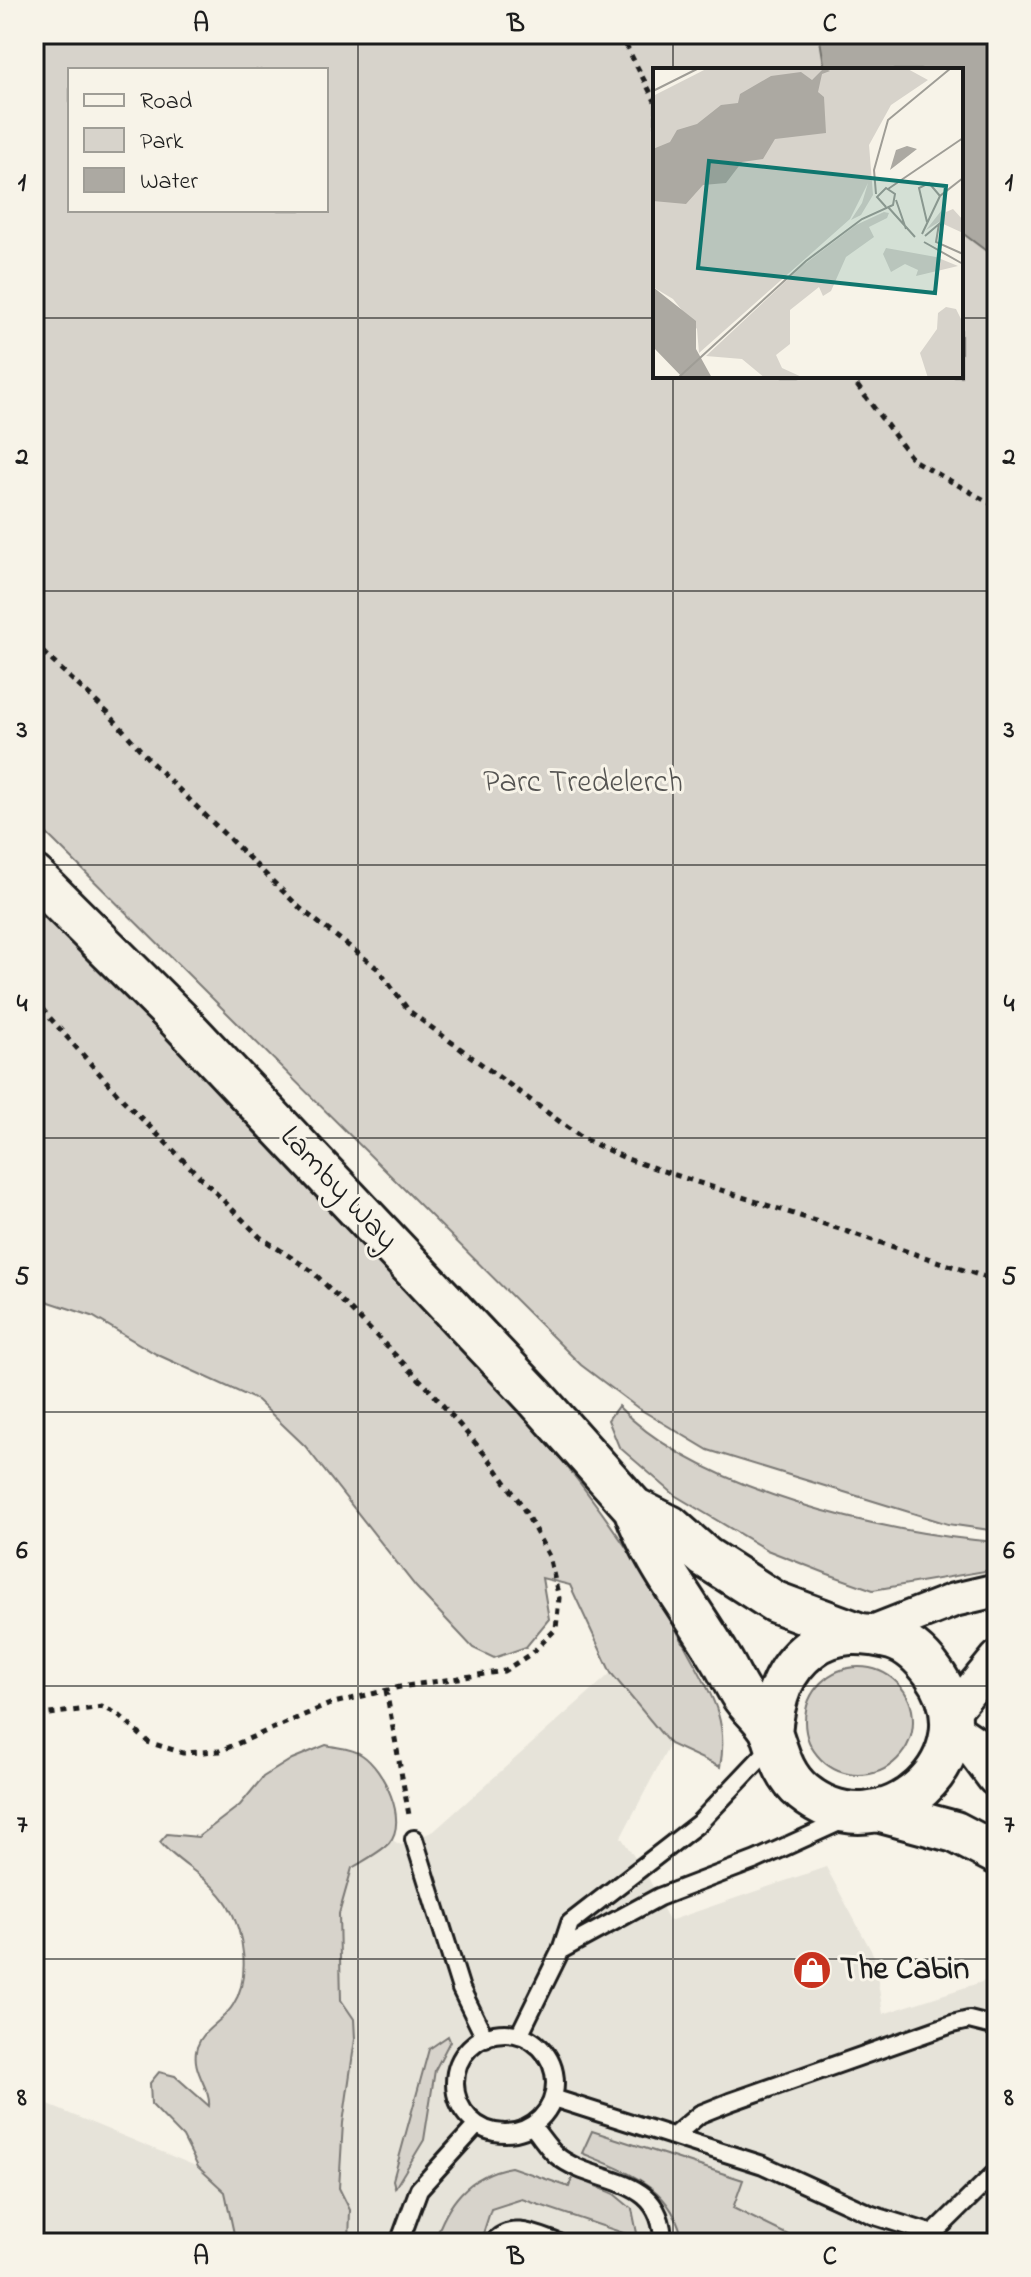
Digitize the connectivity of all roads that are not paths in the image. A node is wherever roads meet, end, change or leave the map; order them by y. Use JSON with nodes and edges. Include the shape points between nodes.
{"nodes":[{"id":1,"x":34,"y":876,"type":"edge"},
{"id":2,"x":634,"y":1508,"type":"junction"},
{"id":3,"x":997,"y":1590,"type":"edge"},
{"id":4,"x":864,"y":1633,"type":"junction"},
{"id":5,"x":997,"y":1658,"type":"edge"},
{"id":6,"x":951,"y":1723,"type":"junction"},
{"id":7,"x":772,"y":1738,"type":"junction"},
{"id":8,"x":997,"y":1776,"type":"edge"},
{"id":9,"x":869,"y":1813,"type":"junction"},
{"id":10,"x":414,"y":1839,"type":"road end"},
{"id":11,"x":997,"y":1854,"type":"edge"},
{"id":12,"x":561,"y":1950,"type":"junction"},
{"id":13,"x":997,"y":2027,"type":"edge"},
{"id":14,"x":519,"y":2035,"type":"junction"},
{"id":15,"x":485,"y":2038,"type":"junction"},
{"id":16,"x":553,"y":2098,"type":"junction"},
{"id":17,"x":477,"y":2125,"type":"junction"},
{"id":18,"x":532,"y":2126,"type":"junction"},
{"id":19,"x":675,"y":2135,"type":"junction"},
{"id":20,"x":997,"y":2171,"type":"edge"},
{"id":21,"x":938,"y":2239,"type":"edge"},
{"id":22,"x":399,"y":2243,"type":"edge"},
{"id":23,"x":493,"y":2243,"type":"edge"},
{"id":24,"x":559,"y":2243,"type":"edge"},
{"id":25,"x":663,"y":2243,"type":"edge"}],
"edges":[{"from":1,"to":2,"type":"street","name":"Lamby Way","via":[[178,1019]]},
{"from":2,"to":4,"type":"street","name":"Lamby Way","via":[[670,1526],[705,1557],[775,1602]]},
{"from":2,"to":7,"type":"street","name":"Lamby Way","via":[[647,1545]]},
{"from":3,"to":4,"type":"street"},
{"from":4,"to":6,"type":"street","via":[[898,1641],[922,1656],[943,1684]]},
{"from":4,"to":7,"type":"street","via":[[838,1636],[811,1648],[784,1677],[774,1701]]},
{"from":5,"to":6,"type":"street"},
{"from":6,"to":8,"type":"street"},
{"from":6,"to":9,"type":"street","via":[[939,1770],[910,1800]]},
{"from":7,"to":9,"type":"street","via":[[782,1766],[801,1791],[828,1807]]},
{"from":7,"to":12,"type":"lane","via":[[699,1823],[570,1923]]},
{"from":9,"to":11,"type":"street","via":[[955,1832]]},
{"from":9,"to":12,"type":"lane","via":[[647,1903]]},
{"from":10,"to":15,"type":"lane","via":[[461,1989]]},
{"from":12,"to":14,"type":"lane"},
{"from":13,"to":19,"type":"lane","via":[[969,2020],[952,2024],[700,2114]]},
{"from":14,"to":15,"type":"lane"},
{"from":14,"to":16,"type":"lane","via":[[545,2052],[555,2082]]},
{"from":15,"to":17,"type":"lane","via":[[460,2061],[455,2077],[463,2110]]},
{"from":16,"to":18,"type":"lane"},
{"from":16,"to":19,"type":"lane"},
{"from":17,"to":18,"type":"lane","via":[[503,2133]]},
{"from":17,"to":22,"type":"lane","via":[[419,2189]]},
{"from":18,"to":25,"type":"lane","via":[[557,2156],[635,2189],[648,2200]]},
{"from":19,"to":21,"type":"lane","via":[[796,2178]]},
{"from":20,"to":21,"type":"lane"},
{"from":23,"to":24,"type":"lane","via":[[514,2231]]}]}
